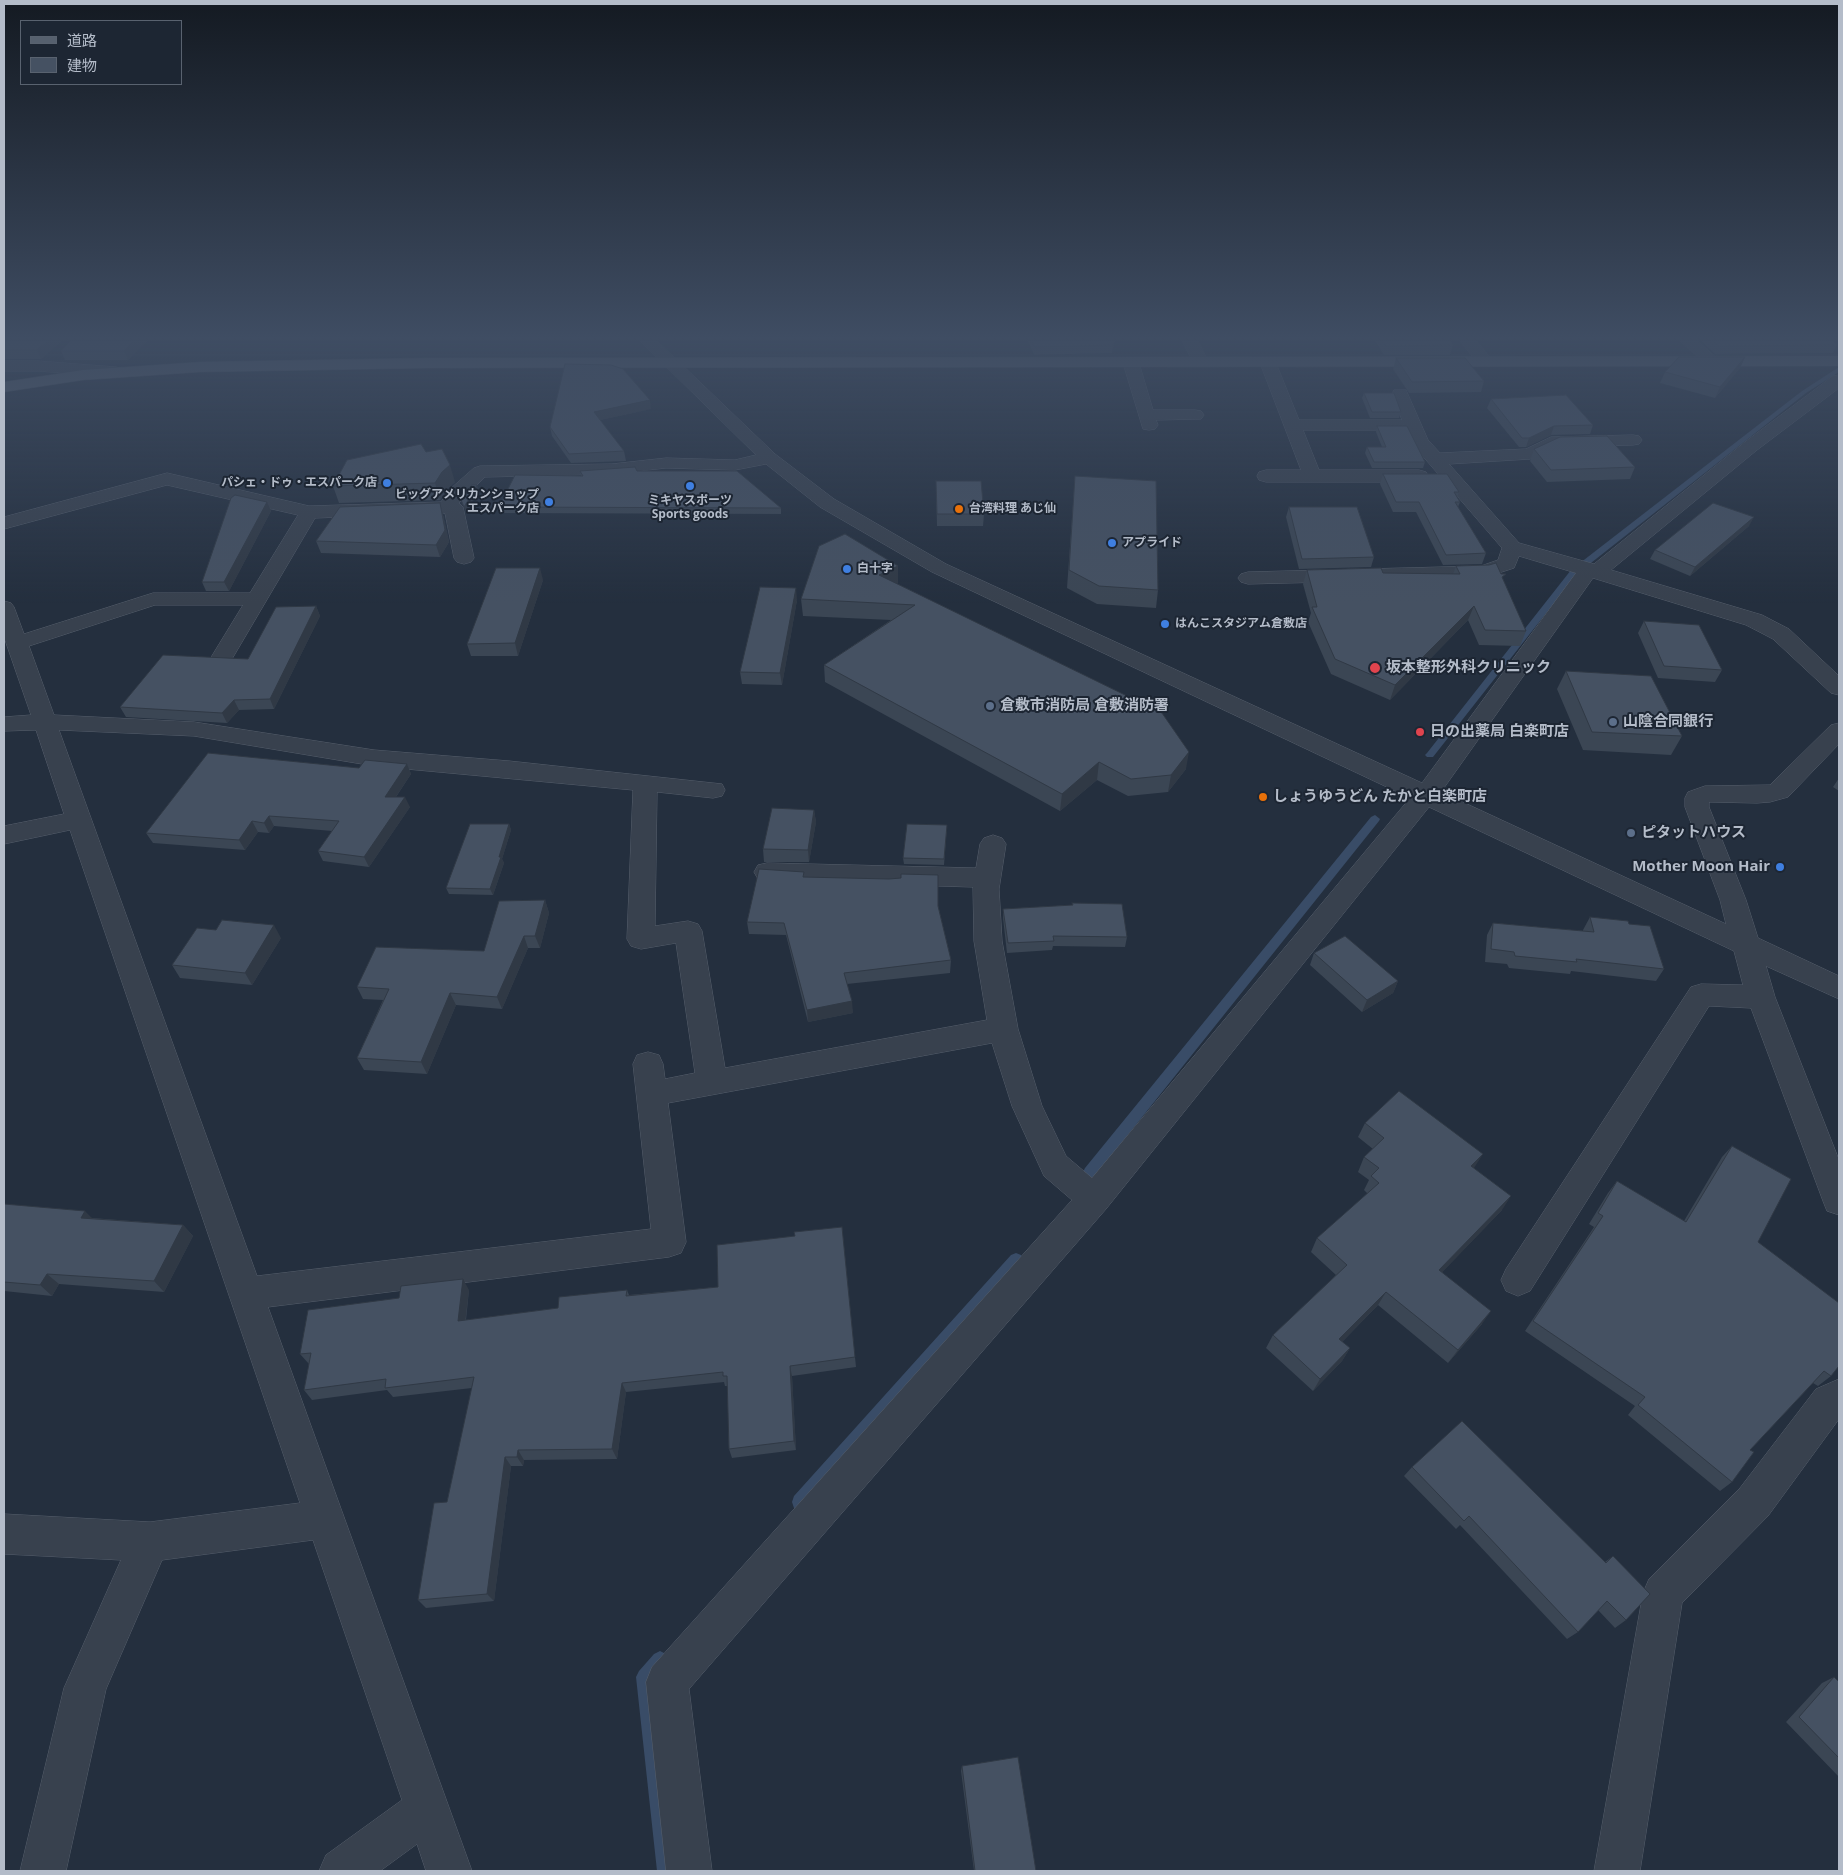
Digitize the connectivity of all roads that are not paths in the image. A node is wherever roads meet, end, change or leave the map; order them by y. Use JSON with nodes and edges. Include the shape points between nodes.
{"nodes":[{"id":1,"x":738,"y":428,"type":"edge"},
{"id":2,"x":1293,"y":428,"type":"edge"},
{"id":3,"x":1414,"y":428,"type":"edge"},
{"id":4,"x":1774,"y":428,"type":"edge"},
{"id":5,"x":1633,"y":440,"type":"dead end"},
{"id":6,"x":769,"y":458,"type":"junction"},
{"id":7,"x":1435,"y":459,"type":"junction"},
{"id":8,"x":1266,"y":476,"type":"dead end"},
{"id":9,"x":1312,"y":476,"type":"junction"},
{"id":10,"x":1450,"y":476,"type":"junction"},
{"id":11,"x":446,"y":508,"type":"junction"},
{"id":12,"x":309,"y":512,"type":"junction"},
{"id":13,"x":4,"y":523,"type":"edge"},
{"id":14,"x":1512,"y":547,"type":"junction"},
{"id":15,"x":464,"y":558,"type":"dead end"},
{"id":16,"x":1586,"y":568,"type":"junction"},
{"id":17,"x":1248,"y":578,"type":"dead end"},
{"id":18,"x":257,"y":599,"type":"junction"},
{"id":19,"x":4,"y":607,"type":"edge"},
{"id":20,"x":17,"y":643,"type":"junction"},
{"id":21,"x":221,"y":659,"type":"edge"},
{"id":22,"x":1839,"y":688,"type":"edge"},
{"id":23,"x":46,"y":722,"type":"junction"},
{"id":24,"x":4,"y":724,"type":"edge"},
{"id":25,"x":1839,"y":730,"type":"edge"},
{"id":26,"x":644,"y":783,"type":"junction"},
{"id":27,"x":713,"y":790,"type":"dead end"},
{"id":28,"x":1424,"y":796,"type":"junction"},
{"id":29,"x":79,"y":820,"type":"junction"},
{"id":30,"x":4,"y":835,"type":"edge"},
{"id":31,"x":994,"y":844,"type":"dead end"},
{"id":32,"x":767,"y":872,"type":"edge"},
{"id":33,"x":988,"y":878,"type":"junction"},
{"id":34,"x":1746,"y":944,"type":"junction"},
{"id":35,"x":1839,"y":988,"type":"edge"},
{"id":36,"x":1761,"y":997,"type":"junction"},
{"id":37,"x":1003,"y":1029,"type":"junction"},
{"id":38,"x":712,"y":1083,"type":"junction"},
{"id":39,"x":1094,"y":1198,"type":"junction"},
{"id":40,"x":1839,"y":1201,"type":"edge"},
{"id":41,"x":1518,"y":1280,"type":"dead end"},
{"id":42,"x":245,"y":1294,"type":"junction"},
{"id":43,"x":1839,"y":1397,"type":"edge"},
{"id":44,"x":324,"y":1519,"type":"junction"},
{"id":45,"x":4,"y":1534,"type":"edge"},
{"id":46,"x":150,"y":1542,"type":"junction"},
{"id":47,"x":426,"y":1810,"type":"junction"},
{"id":48,"x":43,"y":1871,"type":"edge"},
{"id":49,"x":342,"y":1871,"type":"edge"},
{"id":50,"x":449,"y":1871,"type":"edge"},
{"id":51,"x":689,"y":1871,"type":"edge"},
{"id":52,"x":1616,"y":1871,"type":"edge"}],
"edges":[{"from":1,"to":6,"type":"street"},
{"from":2,"to":9,"type":"street"},
{"from":3,"to":7,"type":"street","via":[[1420,442]]},
{"from":4,"to":16,"type":"street"},
{"from":5,"to":7,"type":"street","via":[[1551,442],[1530,454]]},
{"from":6,"to":11,"type":"street","via":[[735,465],[666,463],[612,469],[480,472]]},
{"from":6,"to":28,"type":"street","via":[[827,503],[938,568]]},
{"from":7,"to":10,"type":"street"},
{"from":8,"to":9,"type":"street"},
{"from":9,"to":10,"type":"street"},
{"from":10,"to":14,"type":"street"},
{"from":11,"to":12,"type":"street"},
{"from":11,"to":15,"type":"street","via":[[453,507]]},
{"from":12,"to":13,"type":"street","via":[[167,479]]},
{"from":12,"to":18,"type":"street"},
{"from":14,"to":16,"type":"street"},
{"from":14,"to":17,"type":"street","via":[[1508,564],[1483,572]]},
{"from":16,"to":22,"type":"street","via":[[1754,620],[1781,634]]},
{"from":16,"to":28,"type":"street"},
{"from":18,"to":20,"type":"street","via":[[153,599]]},
{"from":18,"to":21,"type":"street"},
{"from":19,"to":20,"type":"street"},
{"from":20,"to":23,"type":"street"},
{"from":23,"to":24,"type":"street"},
{"from":23,"to":26,"type":"street","via":[[194,729],[374,758]]},
{"from":23,"to":29,"type":"street"},
{"from":25,"to":34,"type":"street","via":[[1779,791],[1757,795],[1706,794],[1697,798],[1697,807],[1733,900]]},
{"from":26,"to":27,"type":"street"},
{"from":26,"to":38,"type":"street","via":[[640,939],[688,931]]},
{"from":28,"to":34,"type":"street"},
{"from":28,"to":39,"type":"street"},
{"from":29,"to":30,"type":"street"},
{"from":29,"to":42,"type":"street"},
{"from":31,"to":33,"type":"street"},
{"from":32,"to":33,"type":"street"},
{"from":33,"to":37,"type":"street","via":[[988,941]]},
{"from":34,"to":35,"type":"street"},
{"from":34,"to":36,"type":"street"},
{"from":36,"to":40,"type":"street"},
{"from":36,"to":41,"type":"street","via":[[1701,995]]},
{"from":37,"to":38,"type":"street"},
{"from":37,"to":39,"type":"street","via":[[1027,1106],[1055,1166]]},
{"from":38,"to":42,"type":"street","via":[[649,1079],[669,1242]]},
{"from":39,"to":51,"type":"street","via":[[667,1682]]},
{"from":42,"to":44,"type":"street"},
{"from":43,"to":52,"type":"street","via":[[1830,1402],[1754,1502],[1663,1593]]},
{"from":44,"to":46,"type":"street"},
{"from":44,"to":47,"type":"street"},
{"from":45,"to":46,"type":"street"},
{"from":46,"to":48,"type":"street","via":[[86,1688]]},
{"from":47,"to":49,"type":"street"},
{"from":47,"to":50,"type":"street"}]}
